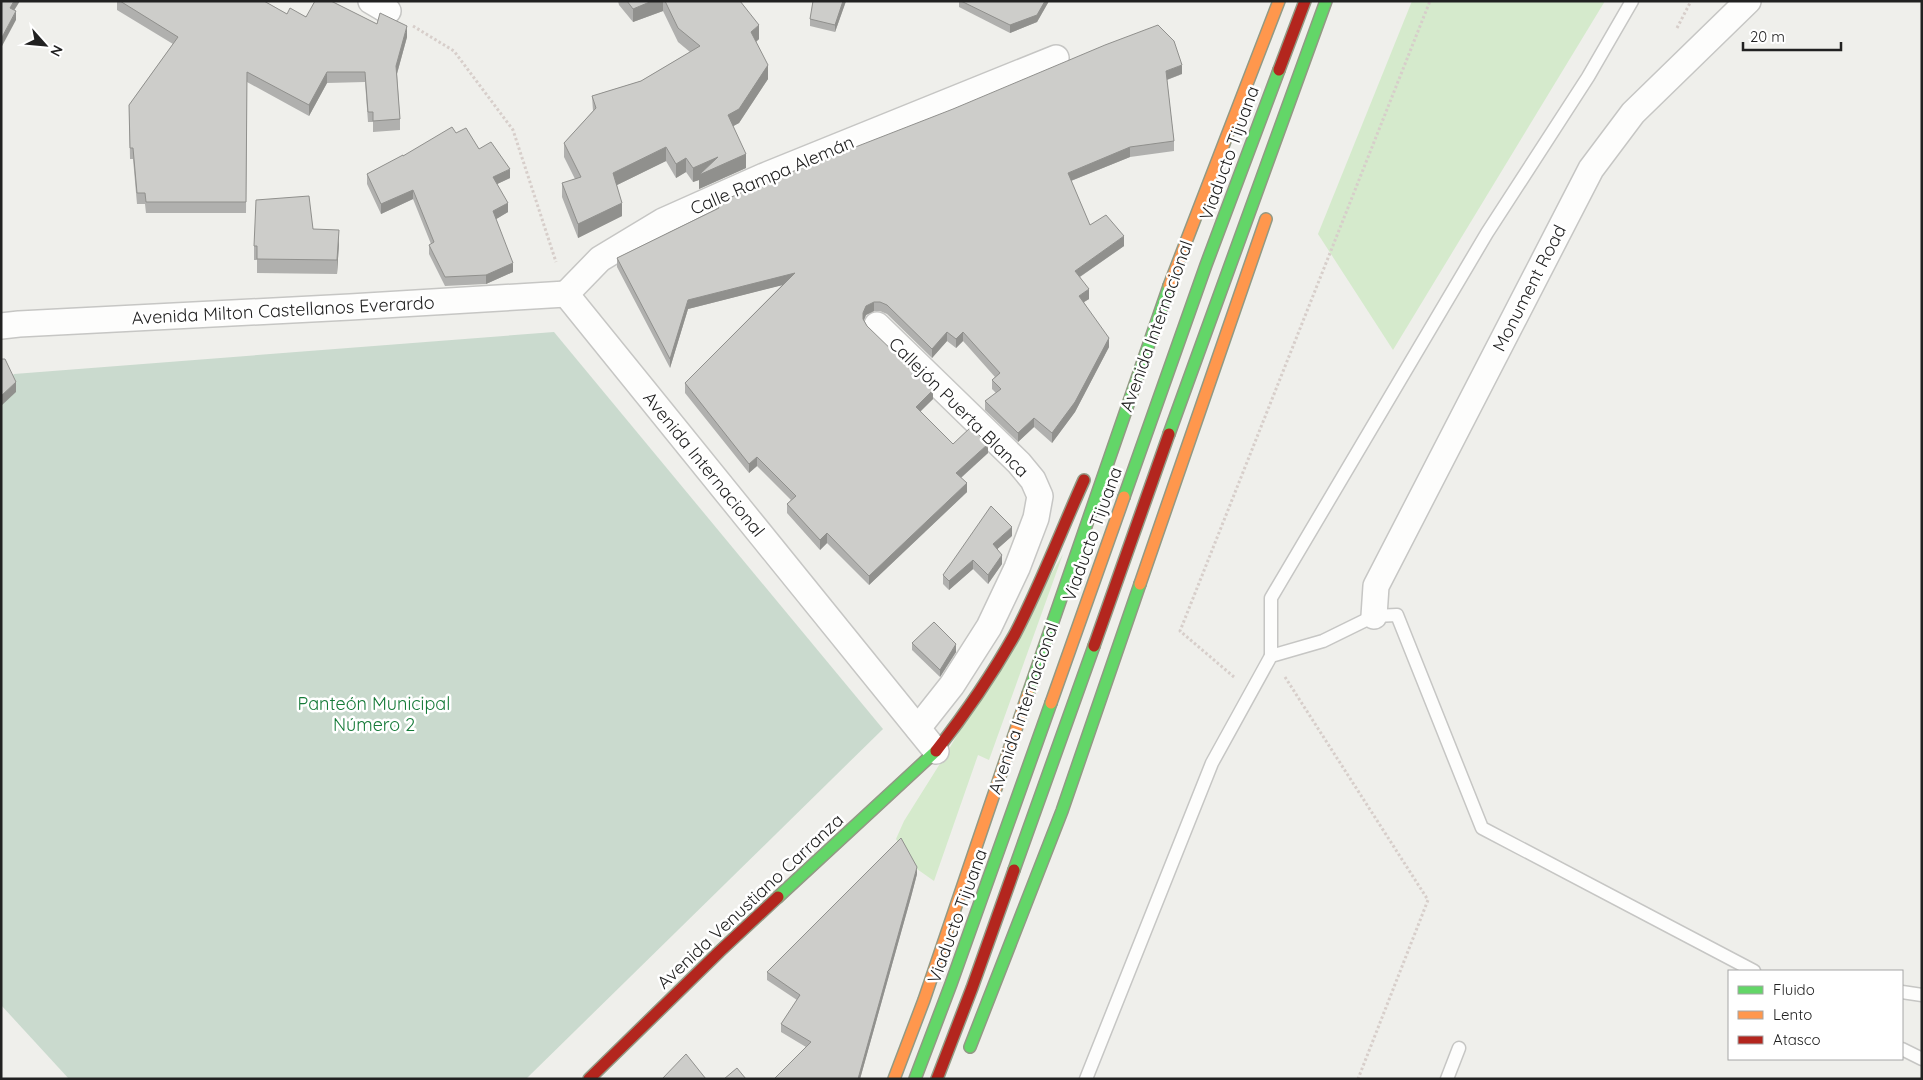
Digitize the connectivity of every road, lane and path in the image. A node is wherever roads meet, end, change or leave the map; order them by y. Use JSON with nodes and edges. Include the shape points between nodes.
{"nodes":[{"id":1,"x":1279,"y":1,"type":"edge"},
{"id":2,"x":1304,"y":1,"type":"edge"},
{"id":3,"x":1326,"y":1,"type":"edge"},
{"id":4,"x":1430,"y":1,"type":"edge"},
{"id":5,"x":1632,"y":1,"type":"edge"},
{"id":6,"x":1748,"y":1,"type":"edge"},
{"id":7,"x":380,"y":6,"type":"edge"},
{"id":8,"x":1056,"y":58,"type":"dead end"},
{"id":9,"x":1270,"y":208,"type":"dead end"},
{"id":10,"x":566,"y":294,"type":"junction"},
{"id":11,"x":1156,"y":319,"type":"junction"},
{"id":12,"x":877,"y":325,"type":"dead end"},
{"id":13,"x":1,"y":326,"type":"edge"},
{"id":14,"x":1106,"y":432,"type":"dead end"},
{"id":15,"x":1090,"y":466,"type":"dead end"},
{"id":16,"x":1374,"y":616,"type":"junction"},
{"id":17,"x":1271,"y":656,"type":"junction"},
{"id":18,"x":1251,"y":692,"type":"junction"},
{"id":19,"x":918,"y":728,"type":"junction"},
{"id":20,"x":936,"y":750,"type":"junction"},
{"id":21,"x":1752,"y":970,"type":"edge"},
{"id":22,"x":1903,"y":992,"type":"edge"},
{"id":23,"x":1922,"y":995,"type":"edge"},
{"id":24,"x":1459,"y":1048,"type":"dead end"},
{"id":25,"x":1903,"y":1050,"type":"edge"},
{"id":26,"x":1922,"y":1059,"type":"edge"},
{"id":27,"x":965,"y":1060,"type":"dead end"},
{"id":28,"x":589,"y":1079,"type":"edge"},
{"id":29,"x":894,"y":1079,"type":"edge"},
{"id":30,"x":914,"y":1079,"type":"edge"},
{"id":31,"x":937,"y":1079,"type":"edge"},
{"id":32,"x":1086,"y":1079,"type":"edge"},
{"id":33,"x":1358,"y":1079,"type":"edge"},
{"id":34,"x":1447,"y":1079,"type":"edge"}],
"edges":[{"from":1,"to":11,"type":"main road","name":"Avenida Internacional"},
{"from":2,"to":30,"type":"main road","name":"Viaducto Tijuana","via":[[1206,265],[952,984]]},
{"from":3,"to":31,"type":"main road"},
{"from":4,"to":18,"type":"path","via":[[1180,631]]},
{"from":5,"to":17,"type":"lane","via":[[1588,77],[1487,233],[1271,598]]},
{"from":6,"to":16,"type":"street","name":"Monument Road","via":[[1633,112],[1591,169],[1376,586]]},
{"from":7,"to":10,"type":"path","via":[[454,51],[512,130]]},
{"from":8,"to":10,"type":"street","name":"Calle Rampa Alemán","via":[[764,176],[663,221],[600,259]]},
{"from":9,"to":27,"type":"main road","via":[[1062,811]]},
{"from":10,"to":13,"type":"street","name":"Avenida Milton Castellanos Everardo"},
{"from":10,"to":19,"type":"street","name":"Avenida Internacional"},
{"from":11,"to":14,"type":"main road"},
{"from":11,"to":29,"type":"main road","name":"Avenida Internacional","via":[[927,991]]},
{"from":12,"to":19,"type":"street","name":"Callejón Puerta Blanca","via":[[1019,463],[1033,480],[1040,496],[1036,518],[1017,568],[989,627],[952,685]]},
{"from":15,"to":20,"type":"main road","name":"Avenida Venustiano Carranza","via":[[1034,596],[1004,654]]},
{"from":16,"to":17,"type":"lane","via":[[1323,642]]},
{"from":16,"to":21,"type":"lane","via":[[1397,615],[1482,828]]},
{"from":17,"to":18,"type":"lane"},
{"from":17,"to":33,"type":"path","via":[[1428,900]]},
{"from":18,"to":32,"type":"lane","via":[[1212,763]]},
{"from":19,"to":20,"type":"street","name":"Avenida Internacional"},
{"from":20,"to":28,"type":"main road","name":"Avenida Venustiano Carranza","via":[[719,952]]},
{"from":22,"to":23,"type":"lane"},
{"from":24,"to":34,"type":"lane"},
{"from":25,"to":26,"type":"lane"}]}
